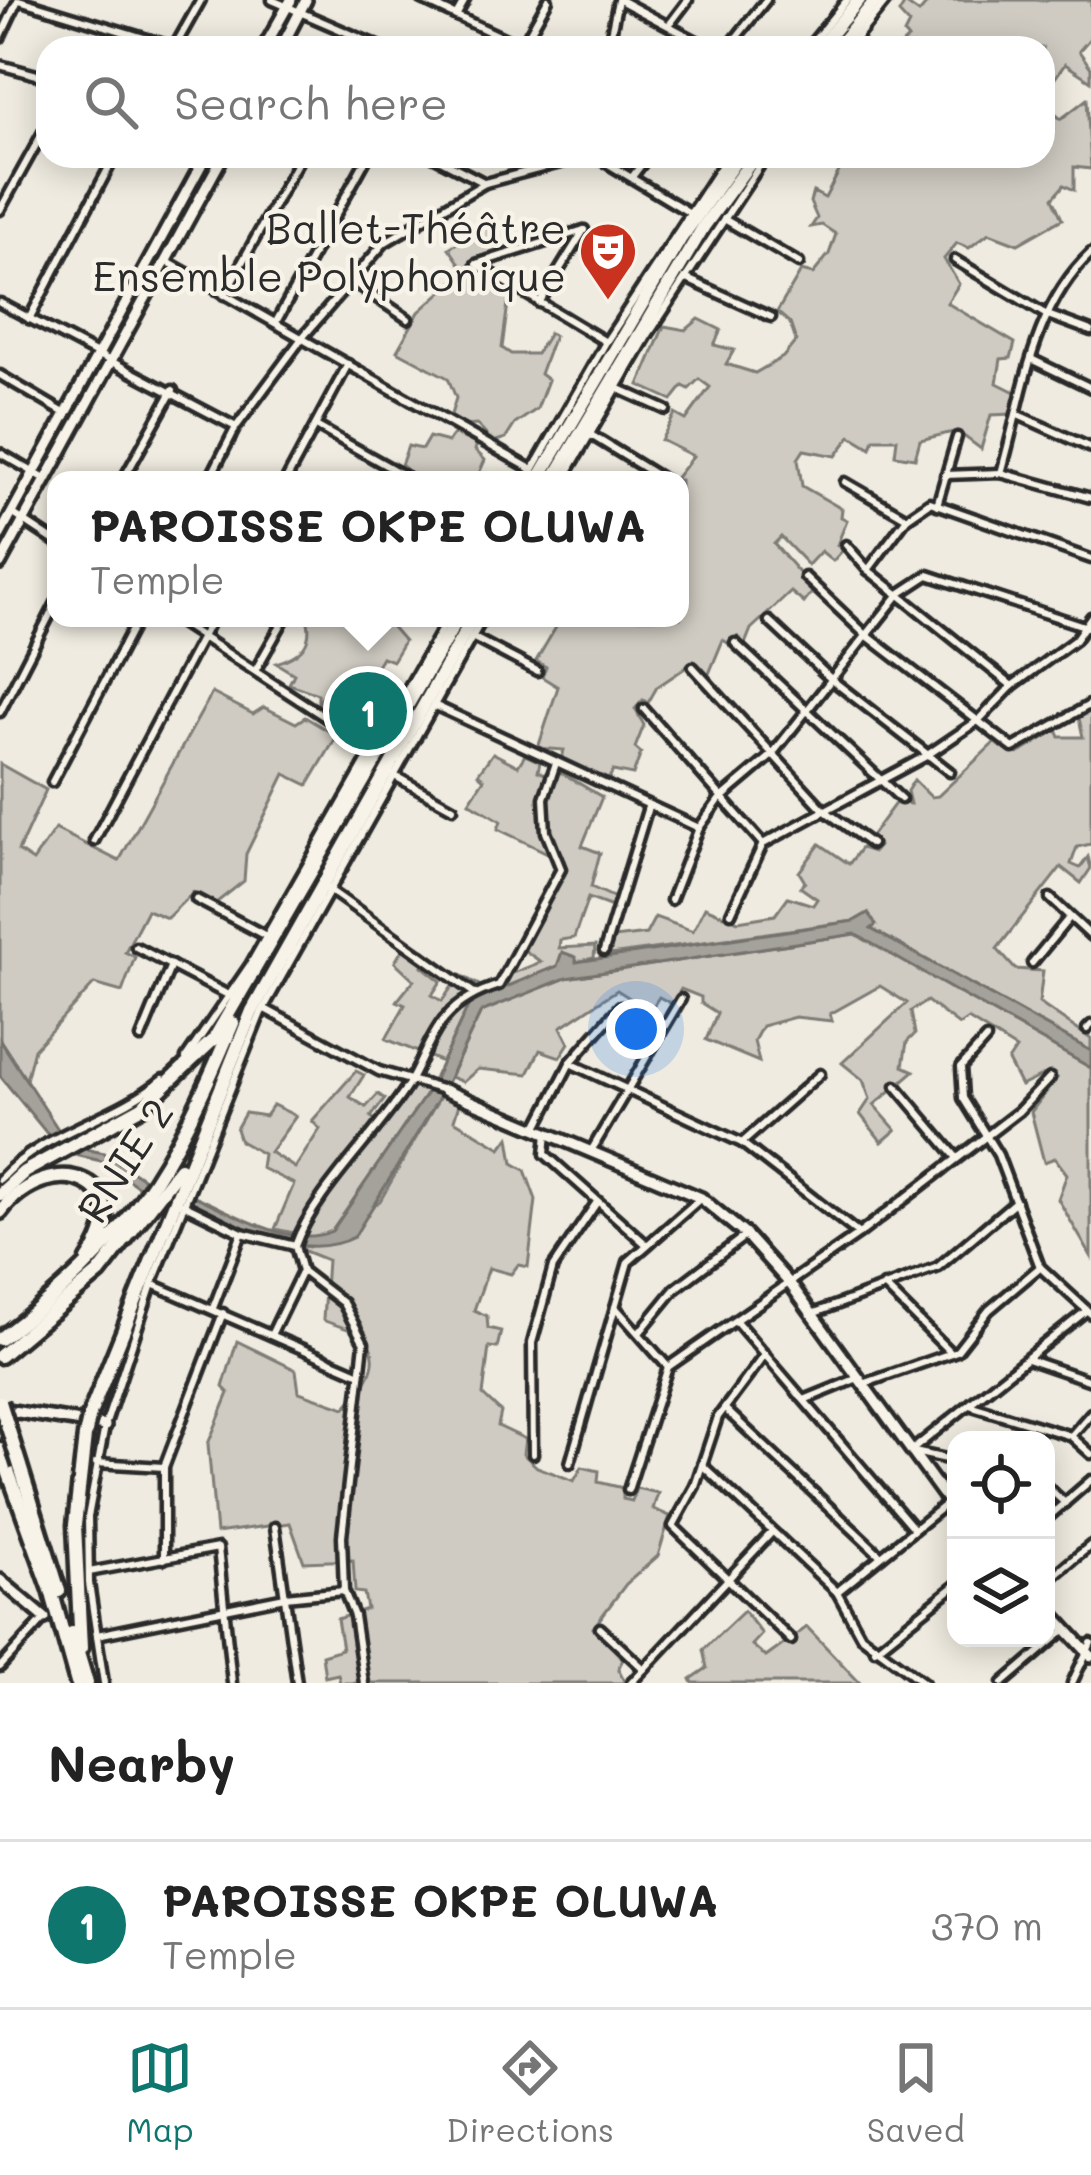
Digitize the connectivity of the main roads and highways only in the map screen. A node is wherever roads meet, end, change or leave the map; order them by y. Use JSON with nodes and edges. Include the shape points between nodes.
{"nodes":[{"id":1,"x":859,"y":0,"type":"edge"},
{"id":2,"x":876,"y":0,"type":"edge"},
{"id":3,"x":829,"y":36,"type":"edge"},
{"id":4,"x":847,"y":36,"type":"edge"},
{"id":5,"x":732,"y":168,"type":"edge"},
{"id":6,"x":745,"y":168,"type":"edge"},
{"id":7,"x":700,"y":222,"type":"junction"},
{"id":8,"x":539,"y":471,"type":"edge"},
{"id":9,"x":565,"y":471,"type":"edge"},
{"id":10,"x":453,"y":627,"type":"edge"},
{"id":11,"x":468,"y":627,"type":"edge"},
{"id":12,"x":257,"y":951,"type":"road end"},
{"id":13,"x":253,"y":978,"type":"junction"},
{"id":14,"x":198,"y":1139,"type":"junction"},
{"id":15,"x":0,"y":1194,"type":"edge"},
{"id":16,"x":0,"y":1211,"type":"edge"},
{"id":17,"x":68,"y":1287,"type":"junction"},
{"id":18,"x":0,"y":1340,"type":"edge"},
{"id":19,"x":0,"y":1356,"type":"edge"},
{"id":20,"x":0,"y":1406,"type":"edge"},
{"id":21,"x":0,"y":1449,"type":"edge"},
{"id":22,"x":12,"y":1467,"type":"junction"},
{"id":23,"x":80,"y":1661,"type":"junction"},
{"id":24,"x":77,"y":1683,"type":"edge"},
{"id":25,"x":87,"y":1683,"type":"edge"}],
"edges":[{"from":1,"to":3,"type":"highway"},
{"from":2,"to":4,"type":"highway"},
{"from":5,"to":7,"type":"highway"},
{"from":6,"to":7,"type":"highway"},
{"from":7,"to":8,"type":"highway"},
{"from":7,"to":9,"type":"highway"},
{"from":10,"to":13,"type":"highway"},
{"from":11,"to":14,"type":"highway","via":[[273,970]]},
{"from":12,"to":13,"type":"highway"},
{"from":13,"to":15,"type":"highway","via":[[190,1066],[142,1107],[24,1172]]},
{"from":13,"to":17,"type":"highway","name":"RNIE 2","number":"RNIE 2","via":[[170,1164],[114,1242]]},
{"from":14,"to":19,"type":"highway","name":"RNIE 2","number":"RNIE 2","via":[[99,1273]]},
{"from":14,"to":23,"type":"highway","bridge":true,"via":[[85,1436],[75,1526]]},
{"from":16,"to":17,"type":"highway","via":[[51,1174],[96,1190],[106,1227]]},
{"from":17,"to":18,"type":"highway","name":"RNIE 2","number":"RNIE 2"},
{"from":20,"to":22,"type":"highway","bridge":true},
{"from":21,"to":22,"type":"highway"},
{"from":22,"to":23,"type":"highway"},
{"from":22,"to":24,"type":"highway"},
{"from":23,"to":25,"type":"highway"}]}
